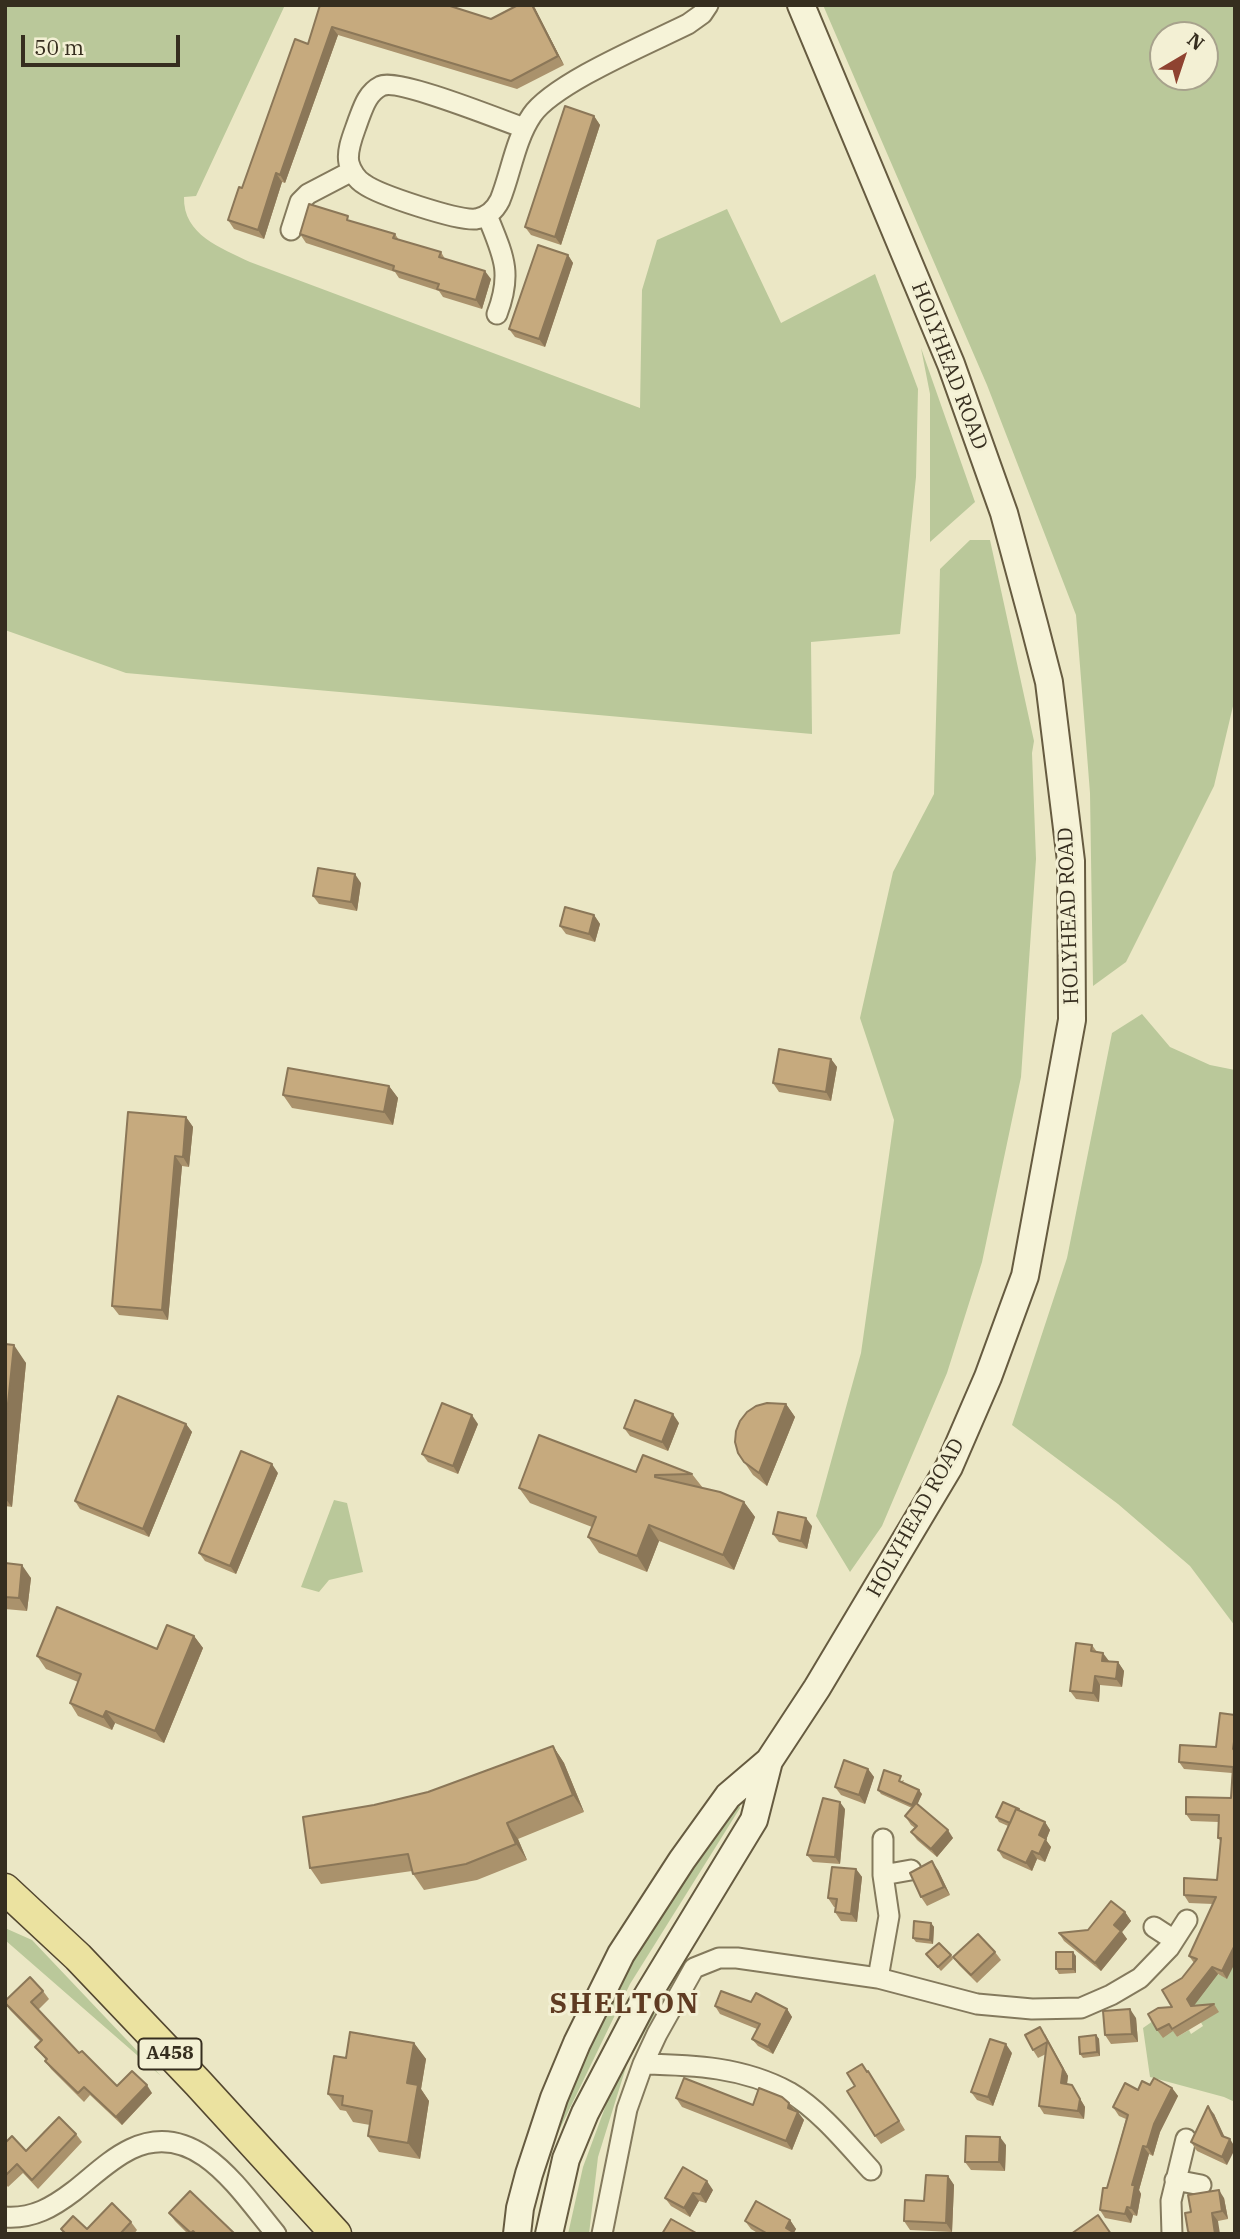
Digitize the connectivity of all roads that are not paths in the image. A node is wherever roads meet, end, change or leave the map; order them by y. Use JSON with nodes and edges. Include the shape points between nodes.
{"nodes":[{"id":1,"x":708,"y":5,"type":"edge"},
{"id":2,"x":801,"y":5,"type":"edge"},
{"id":3,"x":524,"y":128,"type":"junction"},
{"id":4,"x":352,"y":171,"type":"junction"},
{"id":5,"x":487,"y":215,"type":"junction"},
{"id":6,"x":290,"y":230,"type":"dead end"},
{"id":7,"x":497,"y":314,"type":"dead end"},
{"id":8,"x":769,"y":1761,"type":"junction"},
{"id":9,"x":883,"y":1839,"type":"dead end"},
{"id":10,"x":911,"y":1870,"type":"edge"},
{"id":11,"x":883,"y":1875,"type":"junction"},
{"id":12,"x":5,"y":1889,"type":"edge"},
{"id":13,"x":1187,"y":1920,"type":"dead end"},
{"id":14,"x":1154,"y":1927,"type":"dead end"},
{"id":15,"x":1174,"y":1940,"type":"junction"},
{"id":16,"x":878,"y":1978,"type":"junction"},
{"id":17,"x":643,"y":2064,"type":"junction"},
{"id":18,"x":1186,"y":2139,"type":"dead end"},
{"id":19,"x":872,"y":2171,"type":"dead end"},
{"id":20,"x":1175,"y":2179,"type":"junction"},
{"id":21,"x":1201,"y":2185,"type":"dead end"},
{"id":22,"x":5,"y":2217,"type":"edge"},
{"id":23,"x":336,"y":2231,"type":"edge"},
{"id":24,"x":276,"y":2234,"type":"edge"},
{"id":25,"x":516,"y":2234,"type":"edge"},
{"id":26,"x":549,"y":2234,"type":"edge"},
{"id":27,"x":602,"y":2234,"type":"edge"},
{"id":28,"x":1172,"y":2234,"type":"edge"}],
"edges":[{"from":1,"to":3,"type":"street","via":[[688,24],[563,88],[543,102]]},
{"from":2,"to":8,"type":"main road","name":"HOLYHEAD ROAD","via":[[951,364],[1004,513],[1034,624],[1049,682],[1071,861],[1072,1020],[1025,1276],[988,1377],[943,1478]]},
{"from":3,"to":4,"type":"street","via":[[394,84],[382,86],[364,105],[351,144],[348,161]]},
{"from":3,"to":5,"type":"street","via":[[500,200]]},
{"from":4,"to":5,"type":"street","via":[[365,186],[405,201],[461,218]]},
{"from":4,"to":6,"type":"street","via":[[308,194],[300,202]]},
{"from":5,"to":7,"type":"street","via":[[507,278]]},
{"from":8,"to":25,"type":"main road","name":"HOLYHEAD ROAD","via":[[728,1796],[621,1954],[554,2098],[529,2174]]},
{"from":8,"to":26,"type":"main road","name":"HOLYHEAD ROAD","via":[[754,1820],[641,2006],[586,2113],[566,2159]]},
{"from":9,"to":11,"type":"street"},
{"from":10,"to":11,"type":"street"},
{"from":11,"to":16,"type":"street","via":[[889,1916]]},
{"from":12,"to":23,"type":"main road","number":"A458","via":[[78,1957]]},
{"from":13,"to":15,"type":"street"},
{"from":14,"to":15,"type":"street"},
{"from":15,"to":16,"type":"street","via":[[1140,1978],[1081,2008],[977,2004]]},
{"from":16,"to":17,"type":"street","via":[[719,1958],[695,1968]]},
{"from":17,"to":19,"type":"street","via":[[721,2068],[790,2093],[834,2130]]},
{"from":17,"to":27,"type":"street","via":[[627,2109]]},
{"from":18,"to":20,"type":"street"},
{"from":20,"to":21,"type":"street"},
{"from":20,"to":28,"type":"street"},
{"from":22,"to":24,"type":"street","via":[[35,2215],[131,2149],[166,2141],[181,2143],[211,2160]]}]}
